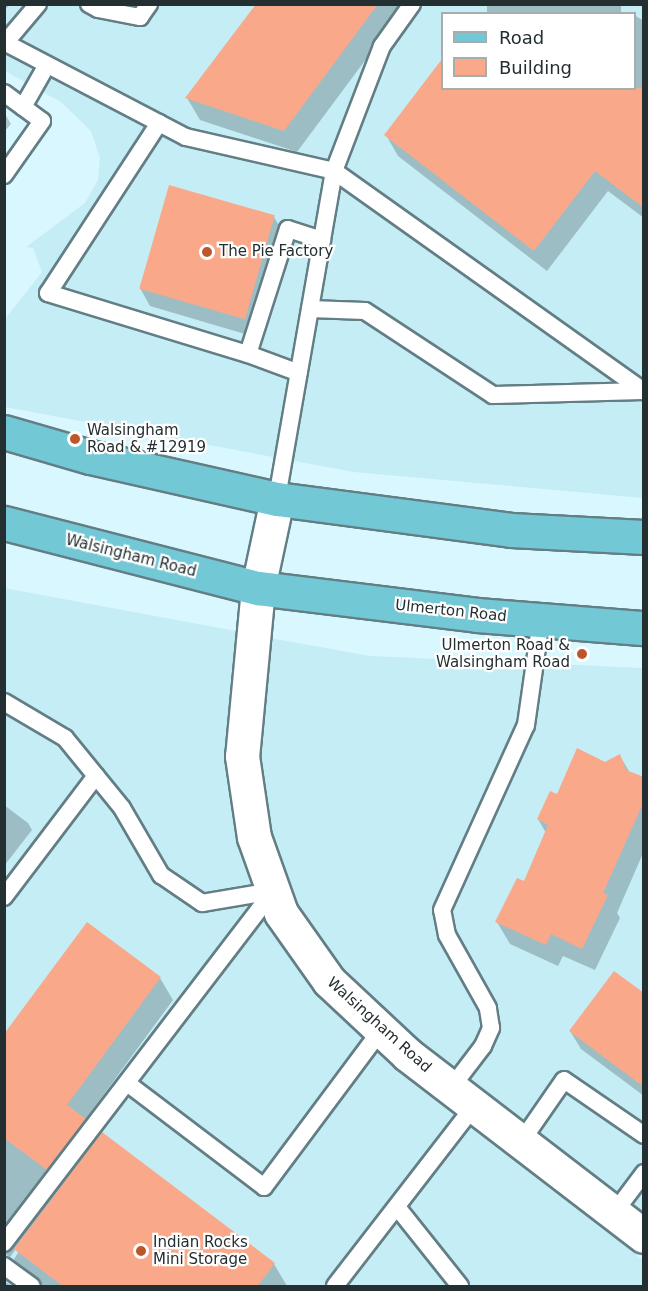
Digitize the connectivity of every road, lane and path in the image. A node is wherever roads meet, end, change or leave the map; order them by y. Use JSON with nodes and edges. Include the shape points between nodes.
{"nodes":[{"id":1,"x":38,"y":4,"type":"edge"},
{"id":2,"x":90,"y":4,"type":"edge"},
{"id":3,"x":150,"y":4,"type":"edge"},
{"id":4,"x":412,"y":4,"type":"edge"},
{"id":5,"x":5,"y":43,"type":"edge"},
{"id":6,"x":47,"y":65,"type":"junction"},
{"id":7,"x":4,"y":93,"type":"edge"},
{"id":8,"x":23,"y":107,"type":"junction"},
{"id":9,"x":159,"y":123,"type":"junction"},
{"id":10,"x":334,"y":171,"type":"junction"},
{"id":11,"x":4,"y":175,"type":"edge"},
{"id":12,"x":322,"y":240,"type":"junction"},
{"id":13,"x":310,"y":309,"type":"junction"},
{"id":14,"x":248,"y":354,"type":"junction"},
{"id":15,"x":298,"y":373,"type":"junction"},
{"id":16,"x":643,"y":391,"type":"edge"},
{"id":17,"x":4,"y":432,"type":"edge"},
{"id":18,"x":277,"y":499,"type":"junction"},
{"id":19,"x":4,"y":523,"type":"edge"},
{"id":20,"x":644,"y":537,"type":"edge"},
{"id":21,"x":258,"y":588,"type":"junction"},
{"id":22,"x":541,"y":620,"type":"junction"},
{"id":23,"x":644,"y":628,"type":"edge"},
{"id":24,"x":4,"y":702,"type":"edge"},
{"id":25,"x":96,"y":776,"type":"junction"},
{"id":26,"x":273,"y":891,"type":"junction"},
{"id":27,"x":4,"y":897,"type":"edge"},
{"id":28,"x":381,"y":1030,"type":"junction"},
{"id":29,"x":127,"y":1083,"type":"junction"},
{"id":30,"x":463,"y":1097,"type":"junction"},
{"id":31,"x":644,"y":1135,"type":"edge"},
{"id":32,"x":521,"y":1142,"type":"junction"},
{"id":33,"x":644,"y":1173,"type":"edge"},
{"id":34,"x":397,"y":1207,"type":"junction"},
{"id":35,"x":614,"y":1213,"type":"junction"},
{"id":36,"x":644,"y":1236,"type":"edge"},
{"id":37,"x":4,"y":1243,"type":"edge"},
{"id":38,"x":4,"y":1266,"type":"edge"},
{"id":39,"x":32,"y":1287,"type":"edge"},
{"id":40,"x":335,"y":1287,"type":"edge"},
{"id":41,"x":460,"y":1287,"type":"edge"}],
"edges":[{"from":1,"to":5,"type":"lane"},
{"from":2,"to":3,"type":"lane","via":[[140,16]]},
{"from":4,"to":10,"type":"lane","via":[[382,46]]},
{"from":5,"to":6,"type":"lane"},
{"from":6,"to":8,"type":"lane"},
{"from":6,"to":9,"type":"lane"},
{"from":7,"to":8,"type":"lane"},
{"from":8,"to":11,"type":"lane","via":[[42,122]]},
{"from":9,"to":10,"type":"lane","via":[[186,137]]},
{"from":9,"to":14,"type":"lane","via":[[48,293]]},
{"from":10,"to":12,"type":"lane"},
{"from":10,"to":16,"type":"lane"},
{"from":12,"to":13,"type":"lane"},
{"from":12,"to":14,"type":"lane","via":[[288,229]]},
{"from":13,"to":15,"type":"lane"},
{"from":13,"to":16,"type":"lane","via":[[365,311],[493,395]]},
{"from":14,"to":15,"type":"lane"},
{"from":15,"to":18,"type":"lane"},
{"from":17,"to":18,"type":"main road","via":[[90,457]]},
{"from":18,"to":20,"type":"main road","via":[[511,530]]},
{"from":18,"to":21,"type":"street","name":"Walsingham Road"},
{"from":19,"to":21,"type":"main road","name":"Walsingham Road"},
{"from":21,"to":22,"type":"main road","name":"Ulmerton Road"},
{"from":21,"to":26,"type":"street","name":"Walsingham Road","via":[[242,756],[254,837]]},
{"from":22,"to":23,"type":"main road","name":"Ulmerton Road"},
{"from":22,"to":30,"type":"lane","via":[[526,724],[441,910],[447,935],[488,1008],[492,1028]]},
{"from":24,"to":25,"type":"lane","via":[[64,738]]},
{"from":25,"to":26,"type":"lane","via":[[122,808],[161,875],[202,903]]},
{"from":25,"to":27,"type":"lane"},
{"from":26,"to":28,"type":"street","name":"Walsingham Road","via":[[281,913],[329,981]]},
{"from":26,"to":29,"type":"lane"},
{"from":28,"to":29,"type":"lane","via":[[264,1186]]},
{"from":28,"to":30,"type":"street","name":"Walsingham Road"},
{"from":29,"to":37,"type":"lane"},
{"from":30,"to":32,"type":"street","name":"Walsingham Road"},
{"from":30,"to":34,"type":"lane"},
{"from":31,"to":32,"type":"lane","via":[[564,1080]]},
{"from":32,"to":35,"type":"street","name":"Walsingham Road"},
{"from":33,"to":35,"type":"lane"},
{"from":34,"to":40,"type":"lane"},
{"from":34,"to":41,"type":"lane"},
{"from":35,"to":36,"type":"street","name":"Walsingham Road"},
{"from":38,"to":39,"type":"lane"}]}
